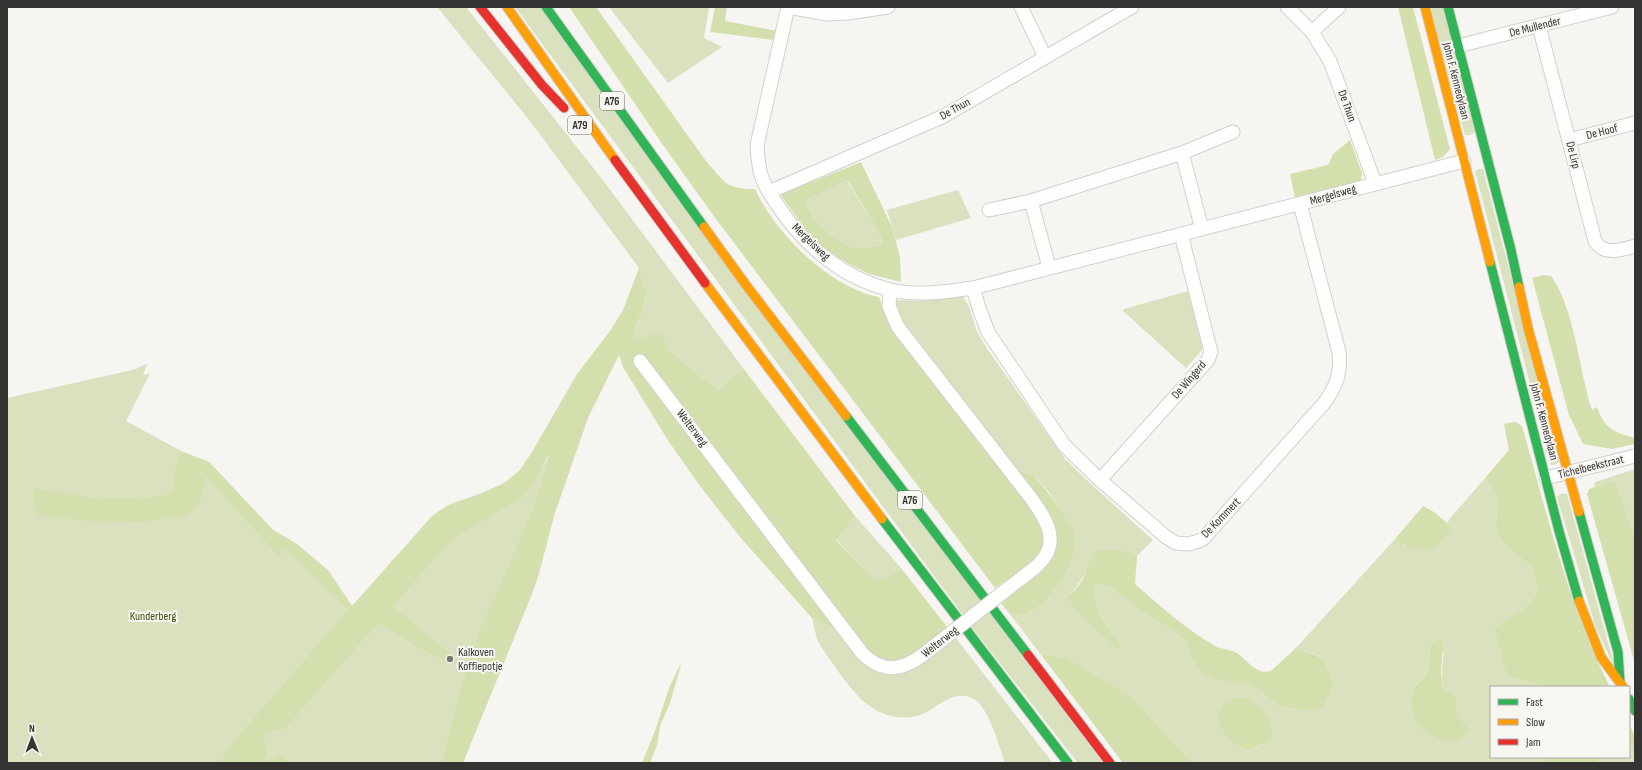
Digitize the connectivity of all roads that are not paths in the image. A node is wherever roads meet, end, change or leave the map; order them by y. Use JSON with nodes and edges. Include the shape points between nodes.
{"nodes":[{"id":1,"x":480,"y":7,"type":"edge"},
{"id":2,"x":507,"y":7,"type":"edge"},
{"id":3,"x":546,"y":7,"type":"edge"},
{"id":4,"x":788,"y":7,"type":"edge"},
{"id":5,"x":888,"y":7,"type":"edge"},
{"id":6,"x":1021,"y":7,"type":"edge"},
{"id":7,"x":1132,"y":7,"type":"edge"},
{"id":8,"x":1287,"y":7,"type":"edge"},
{"id":9,"x":1339,"y":7,"type":"edge"},
{"id":10,"x":1425,"y":7,"type":"edge"},
{"id":11,"x":1448,"y":7,"type":"edge"},
{"id":12,"x":1612,"y":7,"type":"edge"},
{"id":13,"x":1539,"y":26,"type":"junction"},
{"id":14,"x":1312,"y":32,"type":"junction"},
{"id":15,"x":1458,"y":46,"type":"junction"},
{"id":16,"x":1046,"y":57,"type":"junction"},
{"id":17,"x":1635,"y":123,"type":"edge"},
{"id":18,"x":1233,"y":132,"type":"dead end"},
{"id":19,"x":1570,"y":140,"type":"junction"},
{"id":20,"x":1182,"y":153,"type":"junction"},
{"id":21,"x":1475,"y":158,"type":"junction"},
{"id":22,"x":619,"y":166,"type":"junction"},
{"id":23,"x":1375,"y":183,"type":"junction"},
{"id":24,"x":769,"y":192,"type":"junction"},
{"id":25,"x":1032,"y":202,"type":"junction"},
{"id":26,"x":1300,"y":204,"type":"junction"},
{"id":27,"x":989,"y":210,"type":"dead end"},
{"id":28,"x":1202,"y":229,"type":"junction"},
{"id":29,"x":1181,"y":234,"type":"junction"},
{"id":30,"x":1635,"y":246,"type":"edge"},
{"id":31,"x":1049,"y":267,"type":"junction"},
{"id":32,"x":973,"y":288,"type":"junction"},
{"id":33,"x":890,"y":290,"type":"junction"},
{"id":34,"x":640,"y":361,"type":"dead end"},
{"id":35,"x":1635,"y":456,"type":"edge"},
{"id":36,"x":1568,"y":473,"type":"junction"},
{"id":37,"x":1546,"y":478,"type":"junction"},
{"id":38,"x":1100,"y":480,"type":"junction"},
{"id":39,"x":1621,"y":684,"type":"edge"},
{"id":40,"x":1630,"y":701,"type":"edge"},
{"id":41,"x":1635,"y":711,"type":"edge"},
{"id":42,"x":1068,"y":763,"type":"edge"},
{"id":43,"x":1110,"y":763,"type":"edge"}],
"edges":[{"from":1,"to":22,"type":"main road","number":"A79","via":[[542,85]]},
{"from":2,"to":22,"type":"main road","number":"A76"},
{"from":3,"to":43,"type":"main road","number":"A76","via":[[746,285]]},
{"from":4,"to":5,"type":"street","via":[[827,14]]},
{"from":4,"to":24,"type":"street","name":"Mergelsweg","via":[[757,145],[762,178]]},
{"from":6,"to":16,"type":"street"},
{"from":7,"to":16,"type":"street","name":"De Thun"},
{"from":8,"to":14,"type":"street","name":"De Thun"},
{"from":9,"to":14,"type":"street"},
{"from":10,"to":21,"type":"main road","name":"John F. Kennedylaan"},
{"from":11,"to":15,"type":"main road","name":"John F. Kennedylaan"},
{"from":12,"to":13,"type":"street","name":"De Mullender"},
{"from":13,"to":15,"type":"street","name":"De Mullender"},
{"from":13,"to":19,"type":"street","name":"De Lirp"},
{"from":14,"to":23,"type":"street","name":"De Thun","via":[[1330,61]]},
{"from":15,"to":21,"type":"main road","name":"John F. Kennedylaan"},
{"from":16,"to":24,"type":"street","name":"De Thun","via":[[944,116]]},
{"from":17,"to":19,"type":"street","name":"De Hoof"},
{"from":18,"to":20,"type":"street"},
{"from":19,"to":30,"type":"street","name":"De Lirp","via":[[1597,243],[1602,248],[1616,251]]},
{"from":20,"to":25,"type":"street"},
{"from":20,"to":28,"type":"street"},
{"from":21,"to":23,"type":"street","name":"Mergelsweg"},
{"from":21,"to":36,"type":"main road","name":"John F. Kennedylaan","via":[[1511,250],[1528,328]]},
{"from":21,"to":37,"type":"main road","name":"John F. Kennedylaan"},
{"from":22,"to":42,"type":"main road","number":"A76","via":[[757,355]]},
{"from":23,"to":26,"type":"street","name":"Mergelsweg"},
{"from":24,"to":33,"type":"street","name":"Mergelsweg","via":[[793,226],[819,254],[853,276]]},
{"from":25,"to":27,"type":"street"},
{"from":25,"to":31,"type":"street"},
{"from":26,"to":28,"type":"street","name":"Mergelsweg"},
{"from":26,"to":38,"type":"street","name":"De Kommert","via":[[1339,352],[1339,375],[1334,389],[1234,505],[1199,541],[1188,544],[1171,540]]},
{"from":28,"to":29,"type":"street","name":"Mergelsweg"},
{"from":29,"to":31,"type":"street","name":"Mergelsweg"},
{"from":29,"to":38,"type":"street","name":"De Wingerd","via":[[1211,352],[1208,360]]},
{"from":31,"to":32,"type":"street","name":"Mergelsweg"},
{"from":32,"to":33,"type":"street","name":"Mergelsweg","via":[[923,294]]},
{"from":32,"to":38,"type":"street","name":"De Kommert","via":[[988,332],[1064,445]]},
{"from":33,"to":34,"type":"street","name":"Welterweg","bridge":true,"via":[[889,306],[898,326],[1031,498],[1047,522],[1051,538],[1050,548],[1041,562],[908,665],[893,668],[877,664],[862,653]]},
{"from":35,"to":36,"type":"street","name":"Tichelbeekstraat"},
{"from":36,"to":37,"type":"street","name":"Tichelbeekstraat"},
{"from":36,"to":39,"type":"main road","name":"John F. Kennedylaan","via":[[1618,652]]},
{"from":37,"to":39,"type":"main road","name":"John F. Kennedylaan","via":[[1577,595],[1601,657]]},
{"from":40,"to":41,"type":"main road"}]}
